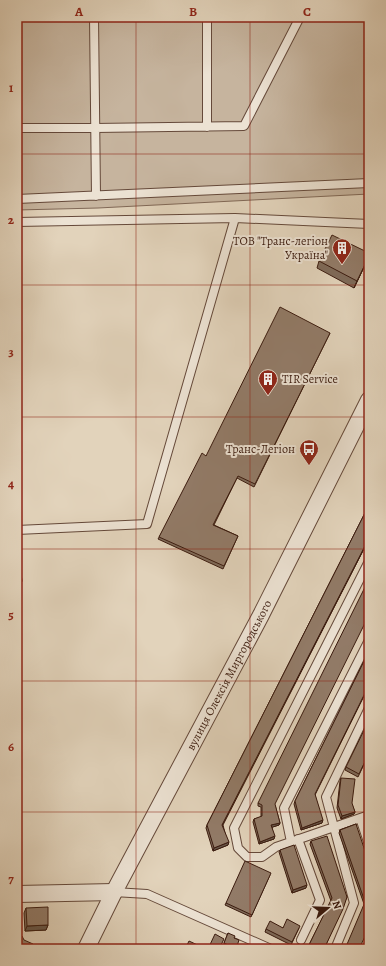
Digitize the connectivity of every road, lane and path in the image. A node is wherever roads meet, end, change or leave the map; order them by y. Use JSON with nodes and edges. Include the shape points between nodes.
{"nodes":[{"id":1,"x":94,"y":17,"type":"edge"},
{"id":2,"x":207,"y":17,"type":"edge"},
{"id":3,"x":300,"y":17,"type":"edge"},
{"id":4,"x":207,"y":127,"type":"junction"},
{"id":5,"x":17,"y":128,"type":"edge"},
{"id":6,"x":96,"y":128,"type":"junction"},
{"id":7,"x":369,"y":183,"type":"edge"},
{"id":8,"x":96,"y":196,"type":"junction"},
{"id":9,"x":17,"y":199,"type":"edge"},
{"id":10,"x":236,"y":218,"type":"junction"},
{"id":11,"x":17,"y":222,"type":"edge"},
{"id":12,"x":369,"y":224,"type":"edge"},
{"id":13,"x":369,"y":400,"type":"edge"},
{"id":14,"x":17,"y":530,"type":"edge"},
{"id":15,"x":369,"y":561,"type":"edge"},
{"id":16,"x":369,"y":640,"type":"edge"},
{"id":17,"x":369,"y":708,"type":"edge"},
{"id":18,"x":369,"y":778,"type":"edge"},
{"id":19,"x":369,"y":795,"type":"edge"},
{"id":20,"x":369,"y":815,"type":"edge"},
{"id":21,"x":360,"y":818,"type":"junction"},
{"id":22,"x":334,"y":827,"type":"junction"},
{"id":23,"x":295,"y":841,"type":"junction"},
{"id":24,"x":369,"y":845,"type":"edge"},
{"id":25,"x":114,"y":892,"type":"junction"},
{"id":26,"x":17,"y":894,"type":"edge"},
{"id":27,"x":301,"y":940,"type":"dead end"},
{"id":28,"x":86,"y":949,"type":"edge"},
{"id":29,"x":270,"y":949,"type":"edge"},
{"id":30,"x":335,"y":949,"type":"edge"}],
"edges":[{"from":1,"to":6,"type":"lane"},
{"from":2,"to":4,"type":"lane"},
{"from":3,"to":4,"type":"lane","via":[[244,126]]},
{"from":4,"to":6,"type":"lane"},
{"from":5,"to":6,"type":"lane"},
{"from":6,"to":8,"type":"lane"},
{"from":7,"to":8,"type":"lane"},
{"from":8,"to":9,"type":"lane"},
{"from":10,"to":11,"type":"lane"},
{"from":10,"to":12,"type":"lane"},
{"from":10,"to":14,"type":"lane","via":[[147,524]]},
{"from":13,"to":25,"type":"street","name":"вулиця Олексія Миргородського","via":[[260,615]]},
{"from":15,"to":23,"type":"lane","via":[[234,828],[238,848],[247,857],[262,858],[276,847]]},
{"from":16,"to":23,"type":"lane","via":[[284,808]]},
{"from":17,"to":22,"type":"lane","via":[[326,796]]},
{"from":18,"to":19,"type":"lane"},
{"from":20,"to":21,"type":"lane"},
{"from":21,"to":22,"type":"lane"},
{"from":21,"to":24,"type":"lane"},
{"from":22,"to":23,"type":"lane"},
{"from":22,"to":30,"type":"lane","via":[[354,903]]},
{"from":23,"to":27,"type":"lane","via":[[320,900]]},
{"from":25,"to":26,"type":"street"},
{"from":25,"to":28,"type":"street","name":"вулиця Олексія Миргородського"},
{"from":25,"to":29,"type":"lane","via":[[147,894]]}]}
